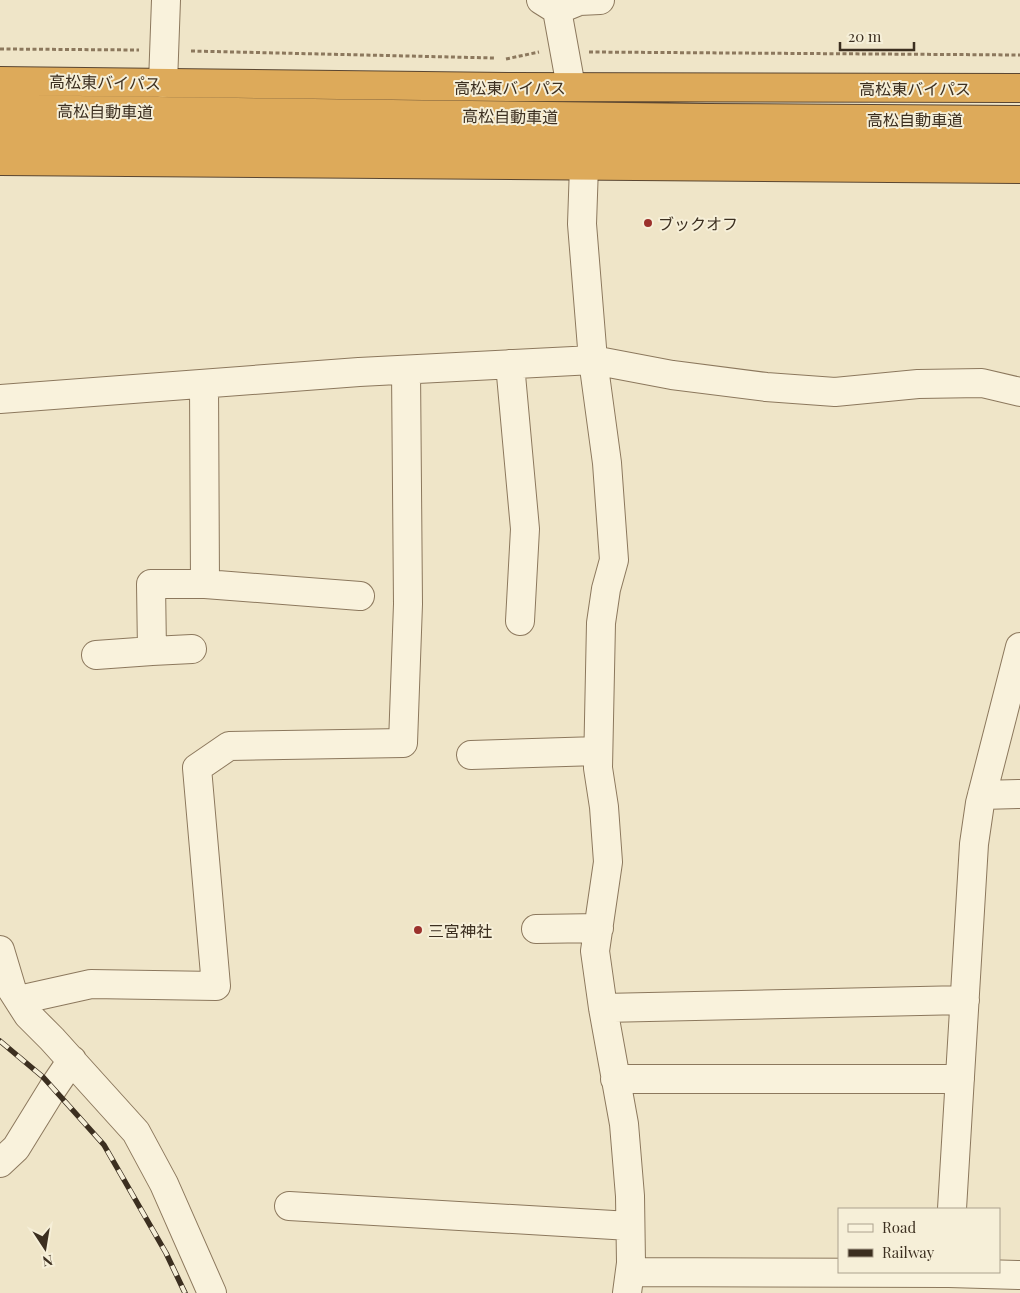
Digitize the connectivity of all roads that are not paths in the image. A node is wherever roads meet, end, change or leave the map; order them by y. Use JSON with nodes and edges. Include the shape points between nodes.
{"nodes":[{"id":1,"x":166,"y":0,"type":"edge"},
{"id":2,"x":600,"y":0,"type":"edge"},
{"id":3,"x":549,"y":5,"type":"edge"},
{"id":4,"x":0,"y":81,"type":"edge"},
{"id":5,"x":163,"y":83,"type":"junction"},
{"id":6,"x":572,"y":87,"type":"junction"},
{"id":7,"x":1020,"y":88,"type":"edge"},
{"id":8,"x":0,"y":109,"type":"edge"},
{"id":9,"x":1020,"y":120,"type":"edge"},
{"id":10,"x":0,"y":137,"type":"edge"},
{"id":11,"x":1020,"y":146,"type":"edge"},
{"id":12,"x":0,"y":161,"type":"edge"},
{"id":13,"x":584,"y":166,"type":"junction"},
{"id":14,"x":1020,"y":169,"type":"edge"},
{"id":15,"x":593,"y":360,"type":"junction"},
{"id":16,"x":510,"y":364,"type":"junction"},
{"id":17,"x":406,"y":370,"type":"junction"},
{"id":18,"x":204,"y":384,"type":"junction"},
{"id":19,"x":1020,"y":392,"type":"edge"},
{"id":20,"x":0,"y":399,"type":"edge"},
{"id":21,"x":205,"y":584,"type":"junction"},
{"id":22,"x":360,"y":596,"type":"dead end"},
{"id":23,"x":520,"y":621,"type":"dead end"},
{"id":24,"x":1020,"y":647,"type":"edge"},
{"id":25,"x":192,"y":649,"type":"dead end"},
{"id":26,"x":152,"y":651,"type":"junction"},
{"id":27,"x":96,"y":655,"type":"dead end"},
{"id":28,"x":598,"y":751,"type":"junction"},
{"id":29,"x":471,"y":755,"type":"dead end"},
{"id":30,"x":1020,"y":794,"type":"edge"},
{"id":31,"x":982,"y":795,"type":"junction"},
{"id":32,"x":598,"y":928,"type":"junction"},
{"id":33,"x":536,"y":929,"type":"dead end"},
{"id":34,"x":0,"y":950,"type":"edge"},
{"id":35,"x":19,"y":1000,"type":"junction"},
{"id":36,"x":965,"y":1000,"type":"junction"},
{"id":37,"x":603,"y":1008,"type":"junction"},
{"id":38,"x":72,"y":1060,"type":"junction"},
{"id":39,"x":960,"y":1079,"type":"junction"},
{"id":40,"x":615,"y":1080,"type":"junction"},
{"id":41,"x":0,"y":1163,"type":"edge"},
{"id":42,"x":289,"y":1206,"type":"dead end"},
{"id":43,"x":952,"y":1208,"type":"edge"},
{"id":44,"x":630,"y":1226,"type":"junction"},
{"id":45,"x":1020,"y":1275,"type":"edge"},
{"id":46,"x":949,"y":1280,"type":"edge"},
{"id":47,"x":628,"y":1283,"type":"edge"},
{"id":48,"x":1020,"y":1286,"type":"edge"},
{"id":49,"x":212,"y":1293,"type":"edge"}],
"edges":[{"from":1,"to":5,"type":"street"},
{"from":2,"to":3,"type":"street"},
{"from":3,"to":6,"type":"street","via":[[565,50]]},
{"from":4,"to":5,"type":"highway","name":"高松東バイパス"},
{"from":5,"to":6,"type":"highway","name":"高松東バイパス"},
{"from":6,"to":7,"type":"highway","name":"高松東バイパス"},
{"from":8,"to":9,"type":"highway","name":"高松自動車道"},
{"from":10,"to":11,"type":"highway","name":"高松自動車道"},
{"from":12,"to":13,"type":"highway"},
{"from":13,"to":14,"type":"highway"},
{"from":13,"to":15,"type":"street","via":[[582,224]]},
{"from":15,"to":16,"type":"street"},
{"from":15,"to":19,"type":"street","via":[[672,375],[776,388],[835,392],[918,384],[982,384]]},
{"from":15,"to":28,"type":"street","via":[[607,463],[614,560],[600,622]]},
{"from":16,"to":17,"type":"street"},
{"from":16,"to":23,"type":"street","via":[[525,529]]},
{"from":17,"to":18,"type":"street"},
{"from":17,"to":35,"type":"street","via":[[408,604],[403,743],[229,746],[197,768],[216,986],[91,984]]},
{"from":18,"to":20,"type":"street"},
{"from":18,"to":21,"type":"street"},
{"from":21,"to":22,"type":"street"},
{"from":21,"to":26,"type":"street","via":[[151,584]]},
{"from":24,"to":31,"type":"street"},
{"from":25,"to":26,"type":"street"},
{"from":26,"to":27,"type":"street"},
{"from":28,"to":29,"type":"street"},
{"from":28,"to":32,"type":"street","via":[[608,862]]},
{"from":30,"to":31,"type":"street"},
{"from":31,"to":36,"type":"street","via":[[974,844]]},
{"from":32,"to":33,"type":"street"},
{"from":32,"to":37,"type":"street","via":[[595,951]]},
{"from":34,"to":35,"type":"street","via":[[12,990]]},
{"from":35,"to":38,"type":"street","via":[[28,1015]]},
{"from":36,"to":37,"type":"street"},
{"from":36,"to":39,"type":"street"},
{"from":37,"to":40,"type":"street"},
{"from":38,"to":41,"type":"street","via":[[16,1148]]},
{"from":38,"to":49,"type":"street","via":[[136,1132],[164,1184]]},
{"from":39,"to":40,"type":"street"},
{"from":39,"to":43,"type":"street"},
{"from":40,"to":44,"type":"street","via":[[624,1124]]},
{"from":42,"to":44,"type":"street"},
{"from":44,"to":47,"type":"street"},
{"from":45,"to":46,"type":"street"},
{"from":46,"to":47,"type":"street"},
{"from":46,"to":48,"type":"street"}]}
